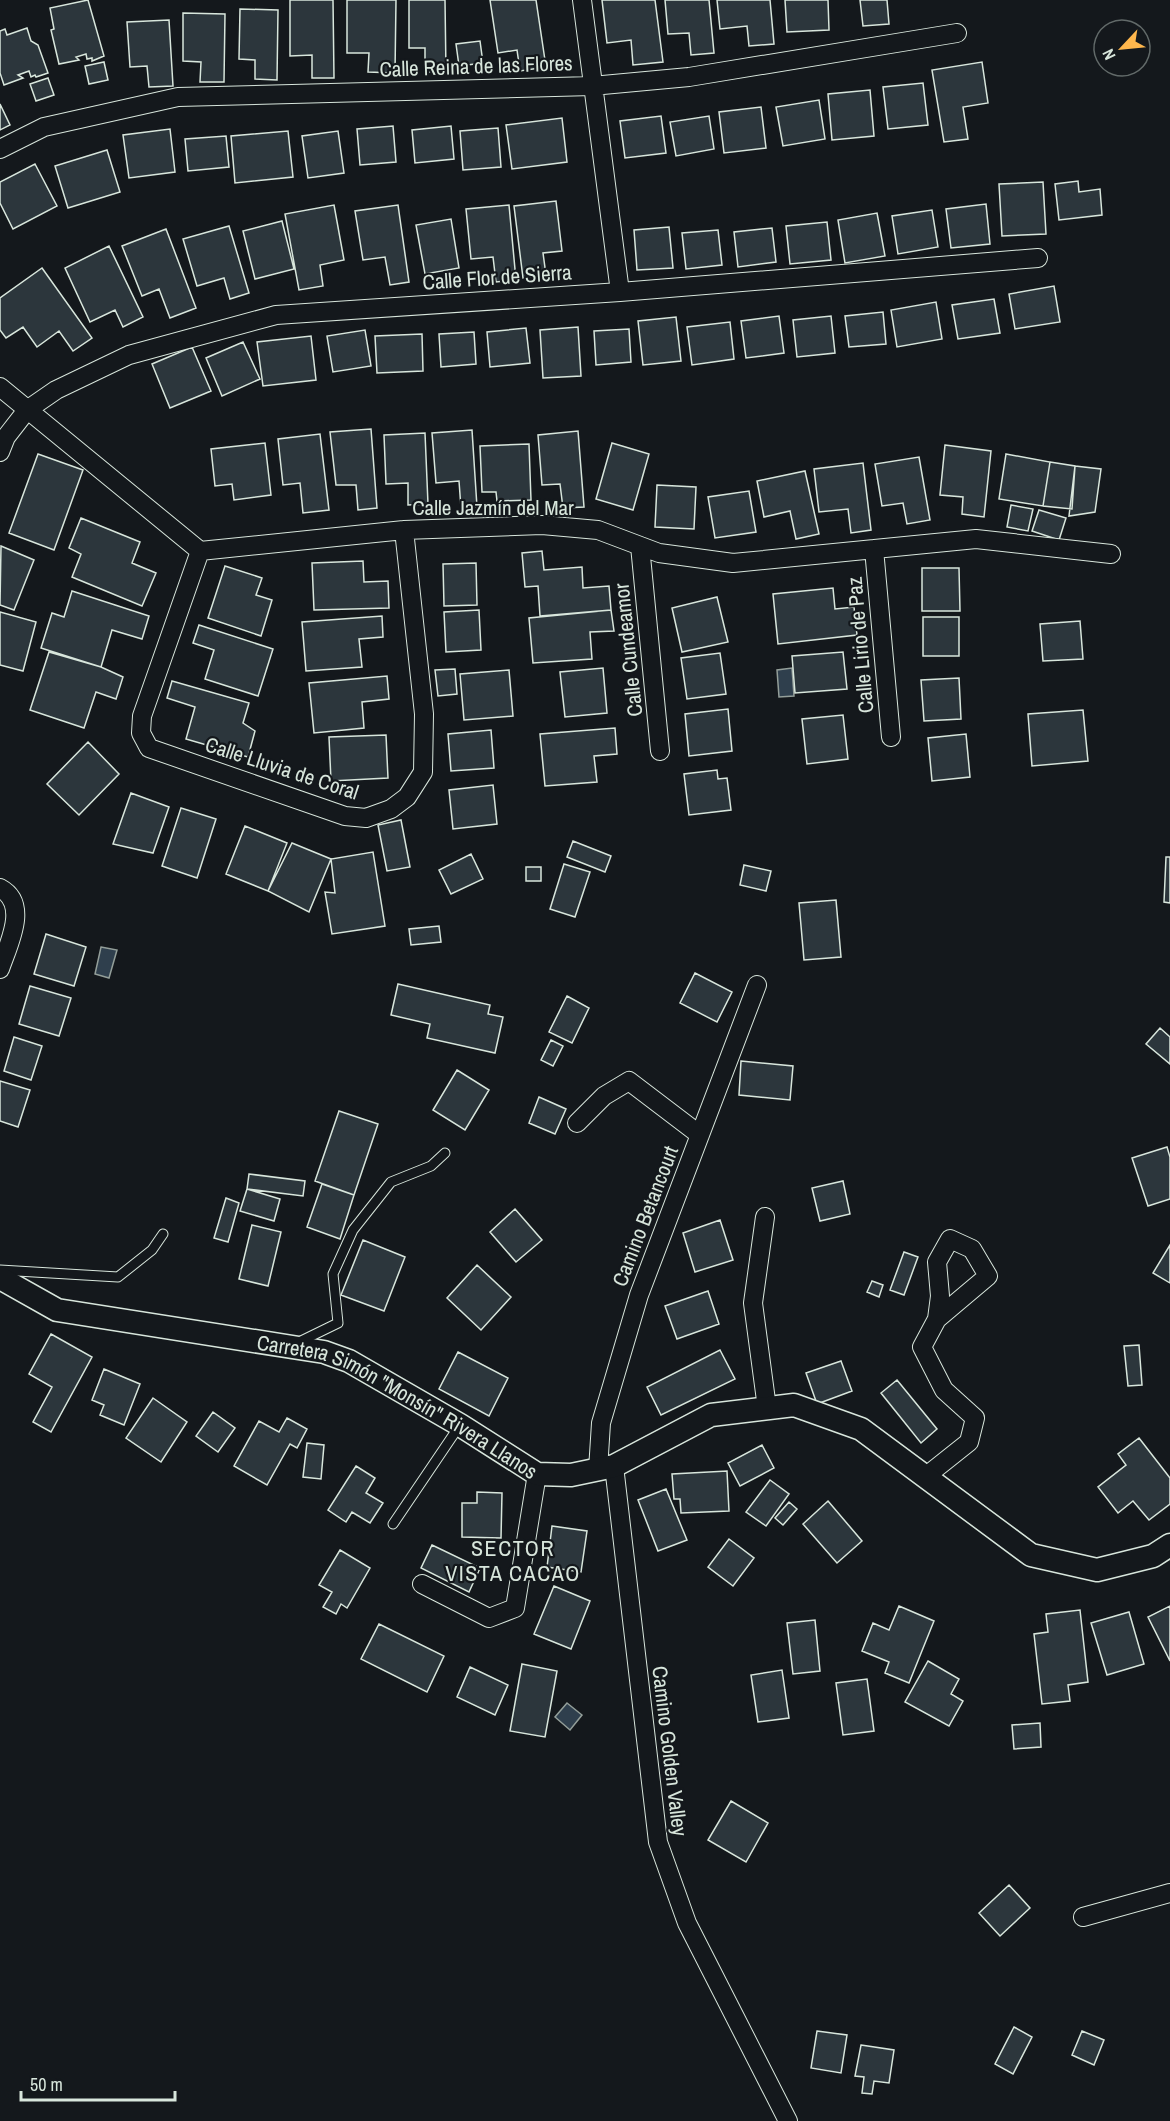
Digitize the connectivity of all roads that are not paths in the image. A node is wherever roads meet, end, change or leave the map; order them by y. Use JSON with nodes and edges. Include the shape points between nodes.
{"nodes":[{"id":1,"x":582,"y":0,"type":"edge"},
{"id":2,"x":957,"y":33,"type":"dead end"},
{"id":3,"x":592,"y":86,"type":"junction"},
{"id":4,"x":0,"y":149,"type":"edge"},
{"id":5,"x":1038,"y":258,"type":"dead end"},
{"id":6,"x":620,"y":292,"type":"junction"},
{"id":7,"x":0,"y":387,"type":"edge"},
{"id":8,"x":27,"y":411,"type":"junction"},
{"id":9,"x":0,"y":452,"type":"edge"},
{"id":10,"x":404,"y":530,"type":"junction"},
{"id":11,"x":640,"y":546,"type":"junction"},
{"id":12,"x":874,"y":549,"type":"junction"},
{"id":13,"x":200,"y":551,"type":"junction"},
{"id":14,"x":1111,"y":554,"type":"dead end"},
{"id":15,"x":891,"y":737,"type":"dead end"},
{"id":16,"x":660,"y":751,"type":"dead end"},
{"id":17,"x":0,"y":888,"type":"edge"},
{"id":18,"x":0,"y":969,"type":"edge"},
{"id":19,"x":757,"y":984,"type":"dead end"},
{"id":20,"x":577,"y":1123,"type":"dead end"},
{"id":21,"x":700,"y":1135,"type":"junction"},
{"id":22,"x":446,"y":1153,"type":"dead end"},
{"id":23,"x":765,"y":1217,"type":"dead end"},
{"id":24,"x":163,"y":1234,"type":"dead end"},
{"id":25,"x":0,"y":1270,"type":"edge"},
{"id":26,"x":0,"y":1278,"type":"edge"},
{"id":27,"x":938,"y":1319,"type":"dead end"},
{"id":28,"x":289,"y":1346,"type":"junction"},
{"id":29,"x":767,"y":1408,"type":"junction"},
{"id":30,"x":460,"y":1425,"type":"junction"},
{"id":31,"x":606,"y":1468,"type":"junction"},
{"id":32,"x":537,"y":1474,"type":"junction"},
{"id":33,"x":925,"y":1477,"type":"junction"},
{"id":34,"x":393,"y":1524,"type":"dead end"},
{"id":35,"x":1170,"y":1545,"type":"edge"},
{"id":36,"x":422,"y":1584,"type":"dead end"},
{"id":37,"x":1170,"y":1893,"type":"edge"},
{"id":38,"x":1083,"y":1917,"type":"dead end"},
{"id":39,"x":788,"y":2121,"type":"edge"}],
"edges":[{"from":1,"to":3,"type":"street"},
{"from":2,"to":3,"type":"street","name":"Calle Reina de las Flores","via":[[689,77]]},
{"from":3,"to":4,"type":"street","name":"Calle Reina de las Flores","via":[[178,97],[44,127]]},
{"from":3,"to":6,"type":"street"},
{"from":5,"to":6,"type":"street","name":"Calle Flor de Sierra"},
{"from":6,"to":8,"type":"street","name":"Calle Flor de Sierra","via":[[276,315],[129,355],[56,390]]},
{"from":7,"to":8,"type":"street"},
{"from":8,"to":9,"type":"street","name":"Calle Flor de Sierra","via":[[6,437]]},
{"from":8,"to":13,"type":"street"},
{"from":10,"to":11,"type":"street","name":"Calle Jazmín del Mar","via":[[542,525],[598,530]]},
{"from":10,"to":13,"type":"street","name":"Calle Jazmín del Mar"},
{"from":10,"to":13,"type":"street","name":"Calle Lluvia de Coral","via":[[424,714],[423,772],[399,803],[366,818],[345,816],[149,748],[141,733],[142,716]]},
{"from":11,"to":12,"type":"street","name":"Calle Jazmín del Mar","via":[[659,553],[733,563]]},
{"from":11,"to":16,"type":"street","name":"Calle Cundeamor"},
{"from":12,"to":14,"type":"street","name":"Calle Jazmín del Mar","via":[[976,539]]},
{"from":12,"to":15,"type":"street","name":"Calle Lirio de Paz"},
{"from":17,"to":18,"type":"street","via":[[9,892],[15,905],[15,924]]},
{"from":19,"to":21,"type":"street","name":"Camino Betancourt"},
{"from":20,"to":21,"type":"street","via":[[604,1096],[629,1081]]},
{"from":21,"to":31,"type":"street","name":"Camino Betancourt","via":[[636,1306],[601,1423]]},
{"from":22,"to":28,"type":"lane","via":[[431,1166],[391,1182],[353,1230],[333,1274],[338,1323]]},
{"from":23,"to":29,"type":"street","via":[[753,1303]]},
{"from":24,"to":25,"type":"lane","via":[[152,1250],[118,1277]]},
{"from":26,"to":28,"type":"street","name":"Carretera Simón \"Monsín\" Rivera Llanos","via":[[57,1310]]},
{"from":27,"to":33,"type":"street","via":[[922,1347],[944,1390],[975,1418],[969,1442]]},
{"from":28,"to":30,"type":"street","name":"Carretera Simón \"Monsín\" Rivera Llanos","via":[[349,1361]]},
{"from":29,"to":31,"type":"street","name":"Carretera Simón \"Monsín\" Rivera Llanos","via":[[711,1415]]},
{"from":29,"to":33,"type":"street","name":"Carretera Simón \"Monsín\" Rivera Llanos","via":[[794,1405],[861,1429]]},
{"from":30,"to":32,"type":"street","name":"Carretera Simón \"Monsín\" Rivera Llanos"},
{"from":30,"to":34,"type":"lane"},
{"from":31,"to":32,"type":"street","name":"Carretera Simón \"Monsín\" Rivera Llanos","via":[[571,1475]]},
{"from":31,"to":39,"type":"street","name":"Camino Golden Valley","via":[[658,1842],[687,1923]]},
{"from":32,"to":36,"type":"street","via":[[515,1608],[489,1618]]},
{"from":33,"to":35,"type":"street","name":"Carretera Simón \"Monsín\" Rivera Llanos","via":[[1031,1556],[1097,1570],[1153,1556]]},
{"from":37,"to":38,"type":"street"}]}
